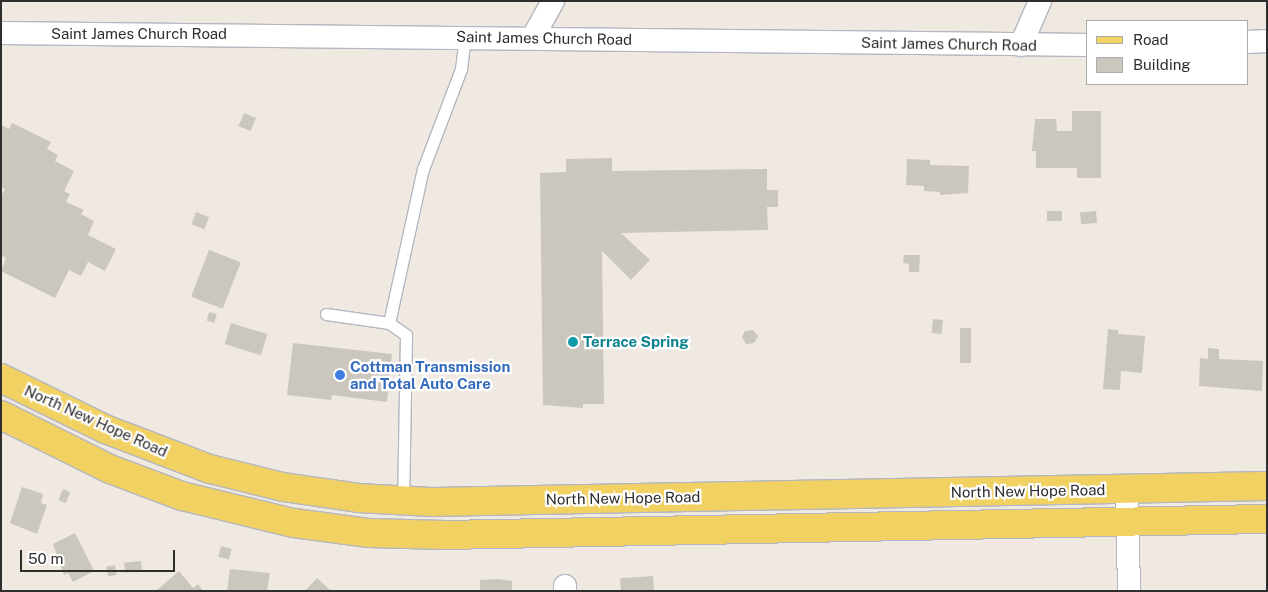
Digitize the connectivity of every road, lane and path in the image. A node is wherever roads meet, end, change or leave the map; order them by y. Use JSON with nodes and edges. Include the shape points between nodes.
{"nodes":[{"id":1,"x":553,"y":1,"type":"edge"},
{"id":2,"x":1040,"y":1,"type":"edge"},
{"id":3,"x":1,"y":33,"type":"edge"},
{"id":4,"x":465,"y":37,"type":"junction"},
{"id":5,"x":533,"y":37,"type":"junction"},
{"id":6,"x":1267,"y":41,"type":"edge"},
{"id":7,"x":1248,"y":42,"type":"edge"},
{"id":8,"x":1021,"y":45,"type":"junction"},
{"id":9,"x":1086,"y":45,"type":"edge"},
{"id":10,"x":326,"y":314,"type":"dead end"},
{"id":11,"x":389,"y":323,"type":"junction"},
{"id":12,"x":1,"y":378,"type":"edge"},
{"id":13,"x":1,"y":415,"type":"edge"},
{"id":14,"x":1267,"y":486,"type":"edge"},
{"id":15,"x":1127,"y":489,"type":"junction"},
{"id":16,"x":403,"y":500,"type":"junction"},
{"id":17,"x":1267,"y":519,"type":"edge"},
{"id":18,"x":1127,"y":523,"type":"junction"},
{"id":19,"x":1129,"y":591,"type":"edge"}],
"edges":[{"from":1,"to":5,"type":"street"},
{"from":2,"to":8,"type":"street"},
{"from":3,"to":4,"type":"street","name":"Saint James Church Road"},
{"from":4,"to":5,"type":"street","name":"Saint James Church Road"},
{"from":4,"to":11,"type":"lane","via":[[461,69],[423,169]]},
{"from":5,"to":8,"type":"street","name":"Saint James Church Road"},
{"from":6,"to":7,"type":"street"},
{"from":8,"to":9,"type":"street","name":"Saint James Church Road"},
{"from":10,"to":11,"type":"lane"},
{"from":11,"to":16,"type":"lane","via":[[406,335]]},
{"from":12,"to":16,"type":"main road","name":"North New Hope Road","via":[[105,429],[210,469],[283,487],[358,498]]},
{"from":13,"to":18,"type":"main road","via":[[110,469],[182,496],[256,516],[341,531],[445,535]]},
{"from":14,"to":15,"type":"main road","name":"North New Hope Road"},
{"from":15,"to":16,"type":"main road","name":"North New Hope Road"},
{"from":15,"to":18,"type":"street"},
{"from":17,"to":18,"type":"main road"},
{"from":18,"to":19,"type":"street"}]}
